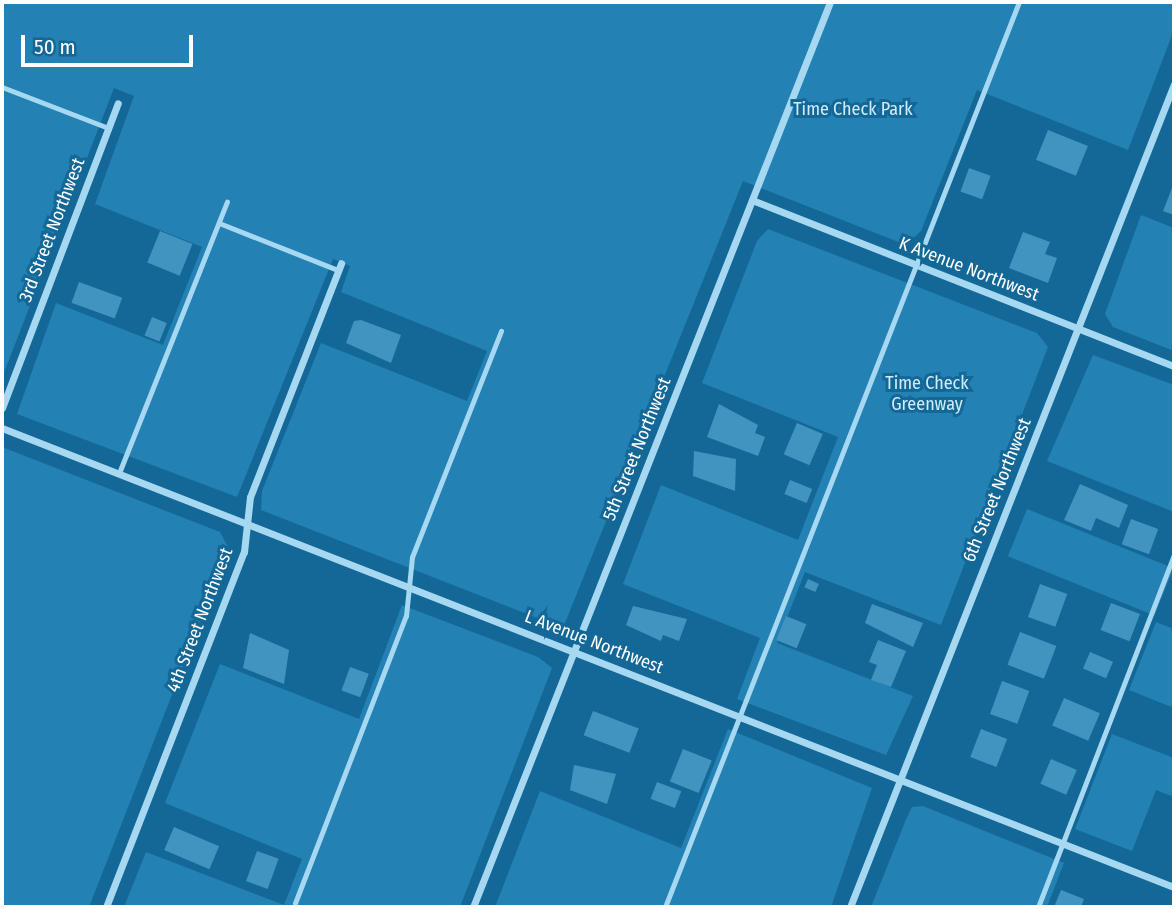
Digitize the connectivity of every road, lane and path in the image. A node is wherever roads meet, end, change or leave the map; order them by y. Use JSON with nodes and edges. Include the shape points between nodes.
{"nodes":[{"id":1,"x":830,"y":2,"type":"edge"},
{"id":2,"x":1019,"y":2,"type":"edge"},
{"id":3,"x":1174,"y":84,"type":"edge"},
{"id":4,"x":2,"y":87,"type":"edge"},
{"id":5,"x":118,"y":103,"type":"dead end"},
{"id":6,"x":108,"y":128,"type":"junction"},
{"id":7,"x":752,"y":200,"type":"junction"},
{"id":8,"x":227,"y":202,"type":"dead end"},
{"id":9,"x":219,"y":223,"type":"junction"},
{"id":10,"x":913,"y":264,"type":"junction"},
{"id":11,"x":340,"y":266,"type":"joint"},
{"id":12,"x":1078,"y":329,"type":"junction"},
{"id":13,"x":501,"y":331,"type":"dead end"},
{"id":14,"x":1174,"y":366,"type":"edge"},
{"id":15,"x":2,"y":408,"type":"edge"},
{"id":16,"x":2,"y":429,"type":"edge"},
{"id":17,"x":119,"y":473,"type":"junction"},
{"id":18,"x":248,"y":523,"type":"junction"},
{"id":19,"x":1174,"y":554,"type":"edge"},
{"id":20,"x":408,"y":586,"type":"junction"},
{"id":21,"x":574,"y":651,"type":"junction"},
{"id":22,"x":740,"y":717,"type":"junction"},
{"id":23,"x":900,"y":778,"type":"junction"},
{"id":24,"x":1063,"y":844,"type":"junction"},
{"id":25,"x":1174,"y":887,"type":"edge"},
{"id":26,"x":295,"y":903,"type":"dead end"},
{"id":27,"x":106,"y":907,"type":"edge"},
{"id":28,"x":473,"y":907,"type":"edge"},
{"id":29,"x":665,"y":907,"type":"edge"},
{"id":30,"x":850,"y":907,"type":"edge"},
{"id":31,"x":1038,"y":907,"type":"edge"}],
"edges":[{"from":1,"to":7,"type":"street","name":"5th Street Northwest"},
{"from":2,"to":10,"type":"lane"},
{"from":3,"to":12,"type":"street","name":"6th Street Northwest"},
{"from":4,"to":6,"type":"lane"},
{"from":5,"to":6,"type":"street","name":"3rd Street Northwest"},
{"from":6,"to":15,"type":"street","name":"3rd Street Northwest"},
{"from":7,"to":10,"type":"street","name":"K Avenue Northwest"},
{"from":7,"to":21,"type":"street","name":"5th Street Northwest"},
{"from":8,"to":9,"type":"lane"},
{"from":9,"to":11,"type":"lane"},
{"from":9,"to":17,"type":"lane"},
{"from":10,"to":12,"type":"street","name":"K Avenue Northwest"},
{"from":10,"to":22,"type":"lane"},
{"from":11,"to":18,"type":"street","name":"4th Street Northwest","via":[[254,484]]},
{"from":12,"to":14,"type":"street","name":"K Avenue Northwest"},
{"from":12,"to":23,"type":"street","name":"6th Street Northwest"},
{"from":13,"to":20,"type":"lane","via":[[411,557]]},
{"from":16,"to":17,"type":"street","name":"L Avenue Northwest"},
{"from":17,"to":18,"type":"street","name":"L Avenue Northwest"},
{"from":18,"to":20,"type":"street","name":"L Avenue Northwest"},
{"from":18,"to":27,"type":"street","name":"4th Street Northwest","via":[[244,552]]},
{"from":19,"to":24,"type":"lane"},
{"from":20,"to":21,"type":"street","name":"L Avenue Northwest"},
{"from":20,"to":26,"type":"lane","via":[[406,616]]},
{"from":21,"to":22,"type":"street","name":"L Avenue Northwest"},
{"from":21,"to":28,"type":"street","name":"5th Street Northwest"},
{"from":22,"to":23,"type":"street","name":"L Avenue Northwest"},
{"from":22,"to":29,"type":"lane"},
{"from":23,"to":24,"type":"street","name":"L Avenue Northwest"},
{"from":23,"to":30,"type":"street","name":"6th Street Northwest"},
{"from":24,"to":25,"type":"street","name":"L Avenue Northwest"},
{"from":24,"to":31,"type":"lane"}]}
